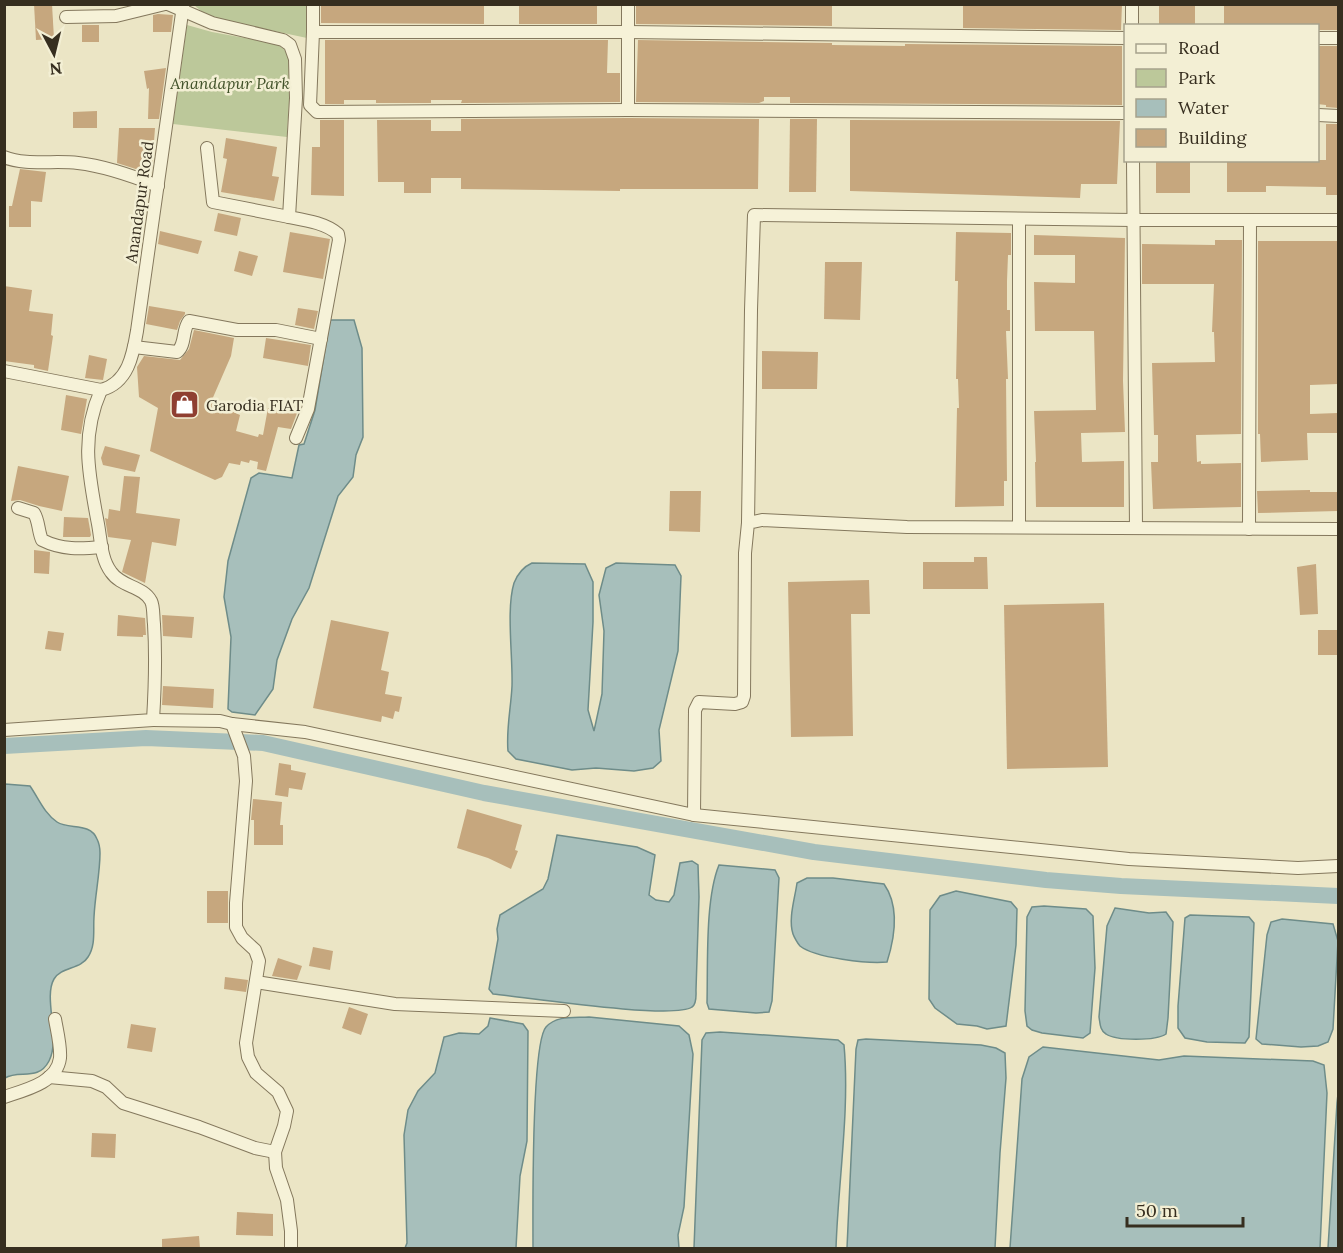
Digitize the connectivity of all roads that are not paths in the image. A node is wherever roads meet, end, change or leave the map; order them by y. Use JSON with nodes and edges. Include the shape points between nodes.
{"nodes":[{"id":1,"x":166,"y":4,"type":"edge"},
{"id":2,"x":313,"y":4,"type":"edge"},
{"id":3,"x":628,"y":4,"type":"edge"},
{"id":4,"x":1132,"y":4,"type":"edge"},
{"id":5,"x":182,"y":8,"type":"edge"},
{"id":6,"x":66,"y":16,"type":"dead end"},
{"id":7,"x":1132,"y":24,"type":"edge"},
{"id":8,"x":314,"y":32,"type":"junction"},
{"id":9,"x":628,"y":32,"type":"junction"},
{"id":10,"x":1124,"y":38,"type":"edge"},
{"id":11,"x":1319,"y":38,"type":"edge"},
{"id":12,"x":1338,"y":38,"type":"edge"},
{"id":13,"x":628,"y":110,"type":"junction"},
{"id":14,"x":1124,"y":113,"type":"edge"},
{"id":15,"x":1319,"y":115,"type":"edge"},
{"id":16,"x":1338,"y":116,"type":"edge"},
{"id":17,"x":207,"y":148,"type":"dead end"},
{"id":18,"x":4,"y":157,"type":"edge"},
{"id":19,"x":1133,"y":162,"type":"edge"},
{"id":20,"x":158,"y":186,"type":"junction"},
{"id":21,"x":289,"y":217,"type":"junction"},
{"id":22,"x":1019,"y":219,"type":"junction"},
{"id":23,"x":1133,"y":220,"type":"junction"},
{"id":24,"x":1250,"y":220,"type":"junction"},
{"id":25,"x":1338,"y":220,"type":"edge"},
{"id":26,"x":321,"y":339,"type":"junction"},
{"id":27,"x":134,"y":347,"type":"junction"},
{"id":28,"x":4,"y":371,"type":"edge"},
{"id":29,"x":101,"y":390,"type":"junction"},
{"id":30,"x":296,"y":438,"type":"dead end"},
{"id":31,"x":18,"y":508,"type":"dead end"},
{"id":32,"x":748,"y":523,"type":"junction"},
{"id":33,"x":1019,"y":527,"type":"junction"},
{"id":34,"x":1136,"y":528,"type":"junction"},
{"id":35,"x":1249,"y":529,"type":"junction"},
{"id":36,"x":1338,"y":529,"type":"edge"},
{"id":37,"x":102,"y":547,"type":"junction"},
{"id":38,"x":153,"y":720,"type":"junction"},
{"id":39,"x":4,"y":730,"type":"edge"},
{"id":40,"x":234,"y":730,"type":"junction"},
{"id":41,"x":694,"y":815,"type":"junction"},
{"id":42,"x":1338,"y":866,"type":"edge"},
{"id":43,"x":256,"y":982,"type":"junction"},
{"id":44,"x":564,"y":1011,"type":"dead end"},
{"id":45,"x":55,"y":1019,"type":"dead end"},
{"id":46,"x":50,"y":1077,"type":"junction"},
{"id":47,"x":4,"y":1096,"type":"edge"},
{"id":48,"x":275,"y":1152,"type":"junction"},
{"id":49,"x":291,"y":1248,"type":"edge"}],
"edges":[{"from":1,"to":5,"type":"street"},
{"from":1,"to":6,"type":"street","via":[[116,16]]},
{"from":2,"to":8,"type":"street"},
{"from":3,"to":9,"type":"street"},
{"from":4,"to":7,"type":"street"},
{"from":5,"to":20,"type":"street","name":"Anandapur Road"},
{"from":5,"to":21,"type":"street","via":[[212,23],[283,40],[294,52],[296,98]]},
{"from":8,"to":9,"type":"street"},
{"from":8,"to":13,"type":"street","via":[[310,105],[317,112]]},
{"from":9,"to":10,"type":"street"},
{"from":9,"to":13,"type":"street"},
{"from":11,"to":12,"type":"street"},
{"from":13,"to":14,"type":"street"},
{"from":15,"to":16,"type":"street"},
{"from":17,"to":21,"type":"street","via":[[213,202]]},
{"from":18,"to":20,"type":"street","via":[[78,163]]},
{"from":19,"to":23,"type":"street"},
{"from":20,"to":27,"type":"street","name":"Anandapur Road"},
{"from":21,"to":26,"type":"street","via":[[311,221],[339,234]]},
{"from":22,"to":23,"type":"street"},
{"from":22,"to":32,"type":"street","via":[[754,215]]},
{"from":22,"to":33,"type":"street"},
{"from":23,"to":24,"type":"street"},
{"from":23,"to":34,"type":"street"},
{"from":24,"to":25,"type":"street"},
{"from":24,"to":35,"type":"street"},
{"from":26,"to":27,"type":"street","via":[[189,321],[177,352]]},
{"from":26,"to":30,"type":"street","via":[[308,409]]},
{"from":27,"to":29,"type":"street","name":"Anandapur Road","via":[[123,376]]},
{"from":28,"to":29,"type":"street"},
{"from":29,"to":37,"type":"street","via":[[93,406],[87,466]]},
{"from":31,"to":37,"type":"street","via":[[34,513],[42,540],[48,543],[74,549]]},
{"from":32,"to":33,"type":"street","via":[[762,520],[900,527]]},
{"from":32,"to":41,"type":"street","via":[[744,696],[742,702],[735,704],[699,702],[695,710]]},
{"from":33,"to":34,"type":"street"},
{"from":34,"to":35,"type":"street"},
{"from":35,"to":36,"type":"street"},
{"from":37,"to":38,"type":"street","via":[[117,580],[143,592],[152,602],[156,660]]},
{"from":38,"to":39,"type":"street"},
{"from":38,"to":40,"type":"street","via":[[220,721]]},
{"from":40,"to":41,"type":"street","via":[[305,732]]},
{"from":40,"to":43,"type":"street","via":[[244,756],[246,781],[236,927],[255,950],[259,961]]},
{"from":41,"to":42,"type":"street","via":[[1129,859],[1298,868]]},
{"from":43,"to":44,"type":"street","via":[[395,1004]]},
{"from":43,"to":48,"type":"street","via":[[246,1043],[256,1073],[278,1092],[287,1111]]},
{"from":45,"to":46,"type":"street","via":[[60,1055],[58,1067]]},
{"from":46,"to":47,"type":"street"},
{"from":46,"to":48,"type":"street","via":[[92,1081],[123,1102]]},
{"from":48,"to":49,"type":"street","via":[[287,1200]]}]}
